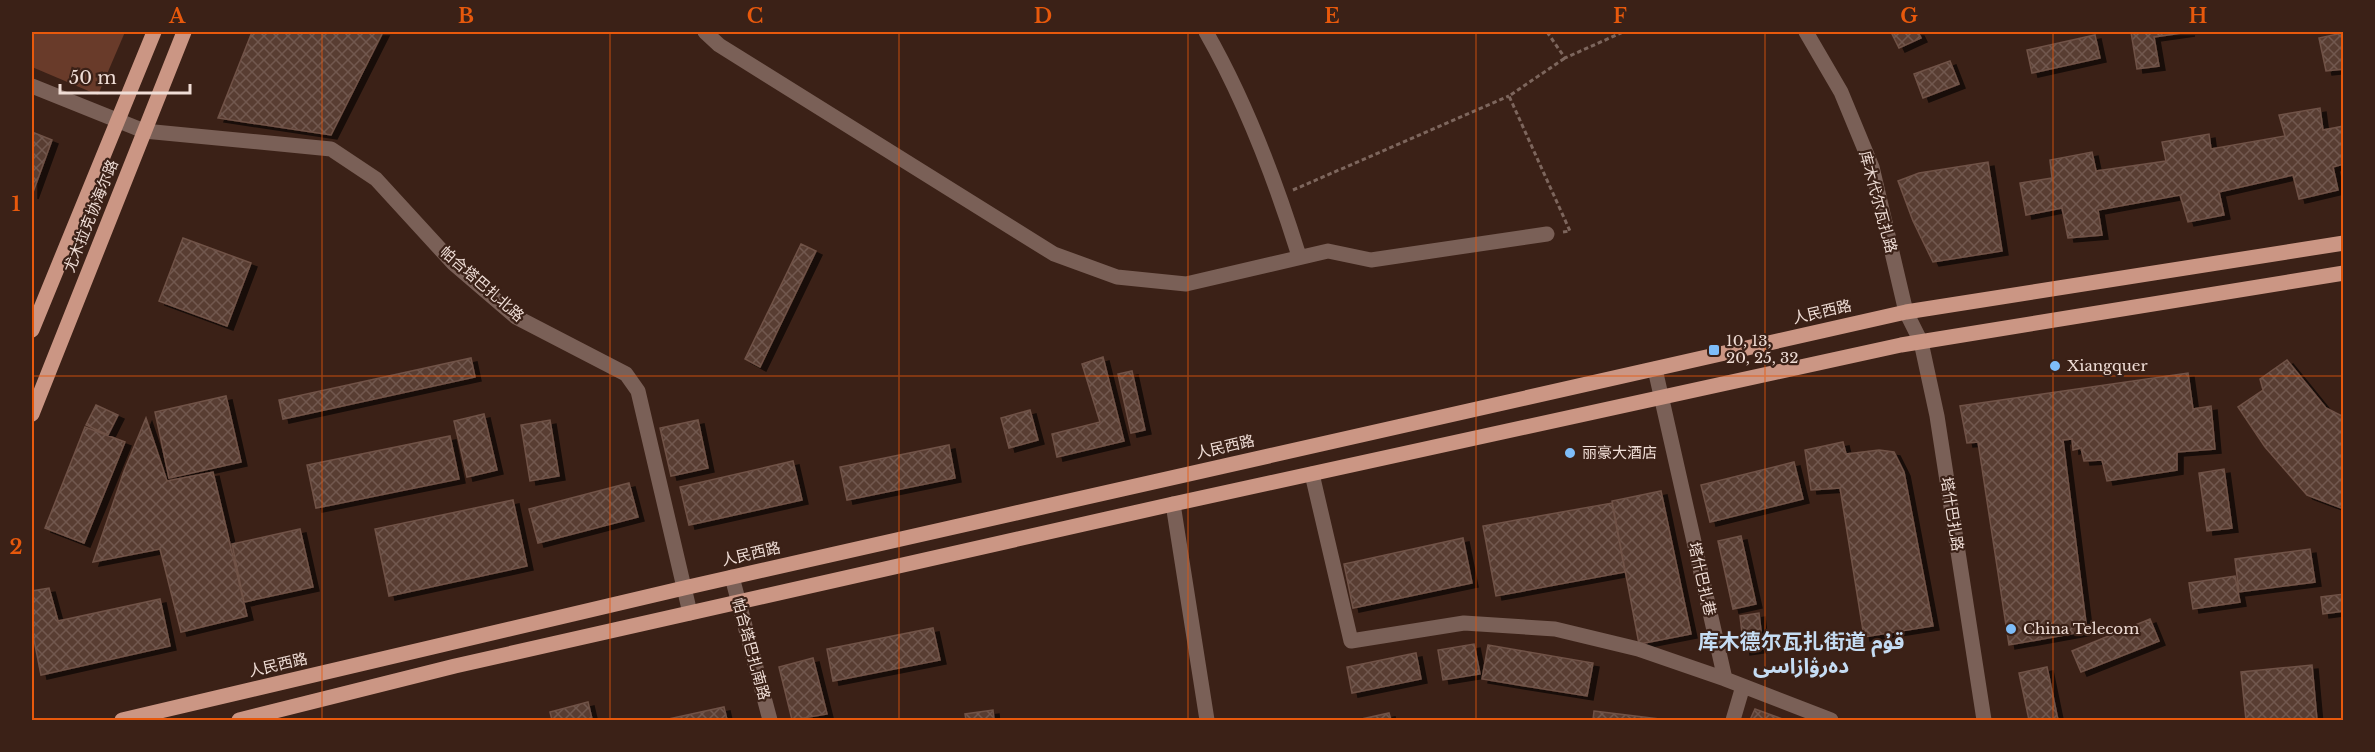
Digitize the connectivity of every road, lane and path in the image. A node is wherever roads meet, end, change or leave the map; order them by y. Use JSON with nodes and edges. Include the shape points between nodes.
{"nodes":[{"id":1,"x":154,"y":32,"type":"edge"},
{"id":2,"x":184,"y":32,"type":"edge"},
{"id":3,"x":705,"y":32,"type":"edge"},
{"id":4,"x":1206,"y":32,"type":"edge"},
{"id":5,"x":1546,"y":32,"type":"edge"},
{"id":6,"x":1623,"y":32,"type":"edge"},
{"id":7,"x":1806,"y":32,"type":"edge"},
{"id":8,"x":1565,"y":58,"type":"junction"},
{"id":9,"x":32,"y":86,"type":"edge"},
{"id":10,"x":1509,"y":96,"type":"junction"},
{"id":11,"x":117,"y":121,"type":"junction"},
{"id":12,"x":144,"y":131,"type":"junction"},
{"id":13,"x":1280,"y":196,"type":"junction"},
{"id":14,"x":1547,"y":234,"type":"joint"},
{"id":15,"x":2343,"y":243,"type":"edge"},
{"id":16,"x":1299,"y":256,"type":"junction"},
{"id":17,"x":2343,"y":273,"type":"edge"},
{"id":18,"x":1906,"y":312,"type":"junction"},
{"id":19,"x":32,"y":330,"type":"edge"},
{"id":20,"x":1921,"y":342,"type":"junction"},
{"id":21,"x":1655,"y":369,"type":"junction"},
{"id":22,"x":1661,"y":398,"type":"junction"},
{"id":23,"x":32,"y":414,"type":"edge"},
{"id":24,"x":1312,"y":474,"type":"junction"},
{"id":25,"x":1173,"y":504,"type":"junction"},
{"id":26,"x":732,"y":577,"type":"junction"},
{"id":27,"x":684,"y":588,"type":"junction"},
{"id":28,"x":738,"y":603,"type":"junction"},
{"id":29,"x":690,"y":613,"type":"junction"},
{"id":30,"x":1725,"y":679,"type":"junction"},
{"id":31,"x":1743,"y":686,"type":"junction"},
{"id":32,"x":122,"y":720,"type":"edge"},
{"id":33,"x":239,"y":720,"type":"edge"},
{"id":34,"x":770,"y":720,"type":"edge"},
{"id":35,"x":1207,"y":720,"type":"edge"},
{"id":36,"x":1733,"y":720,"type":"edge"},
{"id":37,"x":1831,"y":720,"type":"edge"},
{"id":38,"x":1984,"y":720,"type":"edge"}],
"edges":[{"from":1,"to":11,"type":"main road","name":"尤木拉克协海尔路"},
{"from":2,"to":12,"type":"main road","name":"尤木拉克协海尔路"},
{"from":3,"to":16,"type":"street","via":[[719,45],[1054,254],[1117,277],[1186,284]]},
{"from":4,"to":13,"type":"street","via":[[1253,128]]},
{"from":5,"to":8,"type":"path"},
{"from":6,"to":8,"type":"path"},
{"from":7,"to":18,"type":"street","name":"库木代尔瓦扎路","via":[[1841,92],[1872,167]]},
{"from":8,"to":10,"type":"path"},
{"from":9,"to":11,"type":"street","name":"帕合塔巴扎北路"},
{"from":10,"to":13,"type":"path"},
{"from":10,"to":14,"type":"path","via":[[1570,231]]},
{"from":11,"to":12,"type":"street","name":"帕合塔巴扎北路"},
{"from":11,"to":19,"type":"main road","name":"尤木拉克协海尔路"},
{"from":12,"to":23,"type":"main road","name":"尤木拉克协海尔路"},
{"from":12,"to":27,"type":"street","name":"帕合塔巴扎北路","via":[[331,149],[376,179],[453,263],[516,317],[626,374],[639,392]]},
{"from":13,"to":16,"type":"street"},
{"from":14,"to":16,"type":"street","via":[[1371,260],[1328,251]]},
{"from":15,"to":18,"type":"main road","name":"人民西路"},
{"from":17,"to":20,"type":"main road"},
{"from":18,"to":20,"type":"street","name":"塔什巴扎路"},
{"from":18,"to":21,"type":"main road","name":"人民西路"},
{"from":20,"to":22,"type":"main road"},
{"from":20,"to":38,"type":"street","name":"塔什巴扎路","via":[[1937,416]]},
{"from":21,"to":22,"type":"street","name":"塔什巴扎巷"},
{"from":21,"to":26,"type":"main road","name":"人民西路"},
{"from":22,"to":24,"type":"main road"},
{"from":22,"to":30,"type":"street","name":"塔什巴扎巷"},
{"from":24,"to":25,"type":"main road"},
{"from":24,"to":30,"type":"street","via":[[1351,641],[1464,623],[1555,629],[1638,649]]},
{"from":25,"to":28,"type":"main road"},
{"from":25,"to":35,"type":"street"},
{"from":26,"to":27,"type":"main road","name":"人民西路"},
{"from":26,"to":28,"type":"street","name":"帕合塔巴扎南路"},
{"from":27,"to":29,"type":"street","name":"帕合塔巴扎北路"},
{"from":27,"to":32,"type":"main road","name":"人民西路"},
{"from":28,"to":29,"type":"main road"},
{"from":28,"to":34,"type":"street","name":"帕合塔巴扎南路"},
{"from":29,"to":33,"type":"main road"},
{"from":30,"to":31,"type":"street"},
{"from":31,"to":36,"type":"street"},
{"from":31,"to":37,"type":"street"}]}
